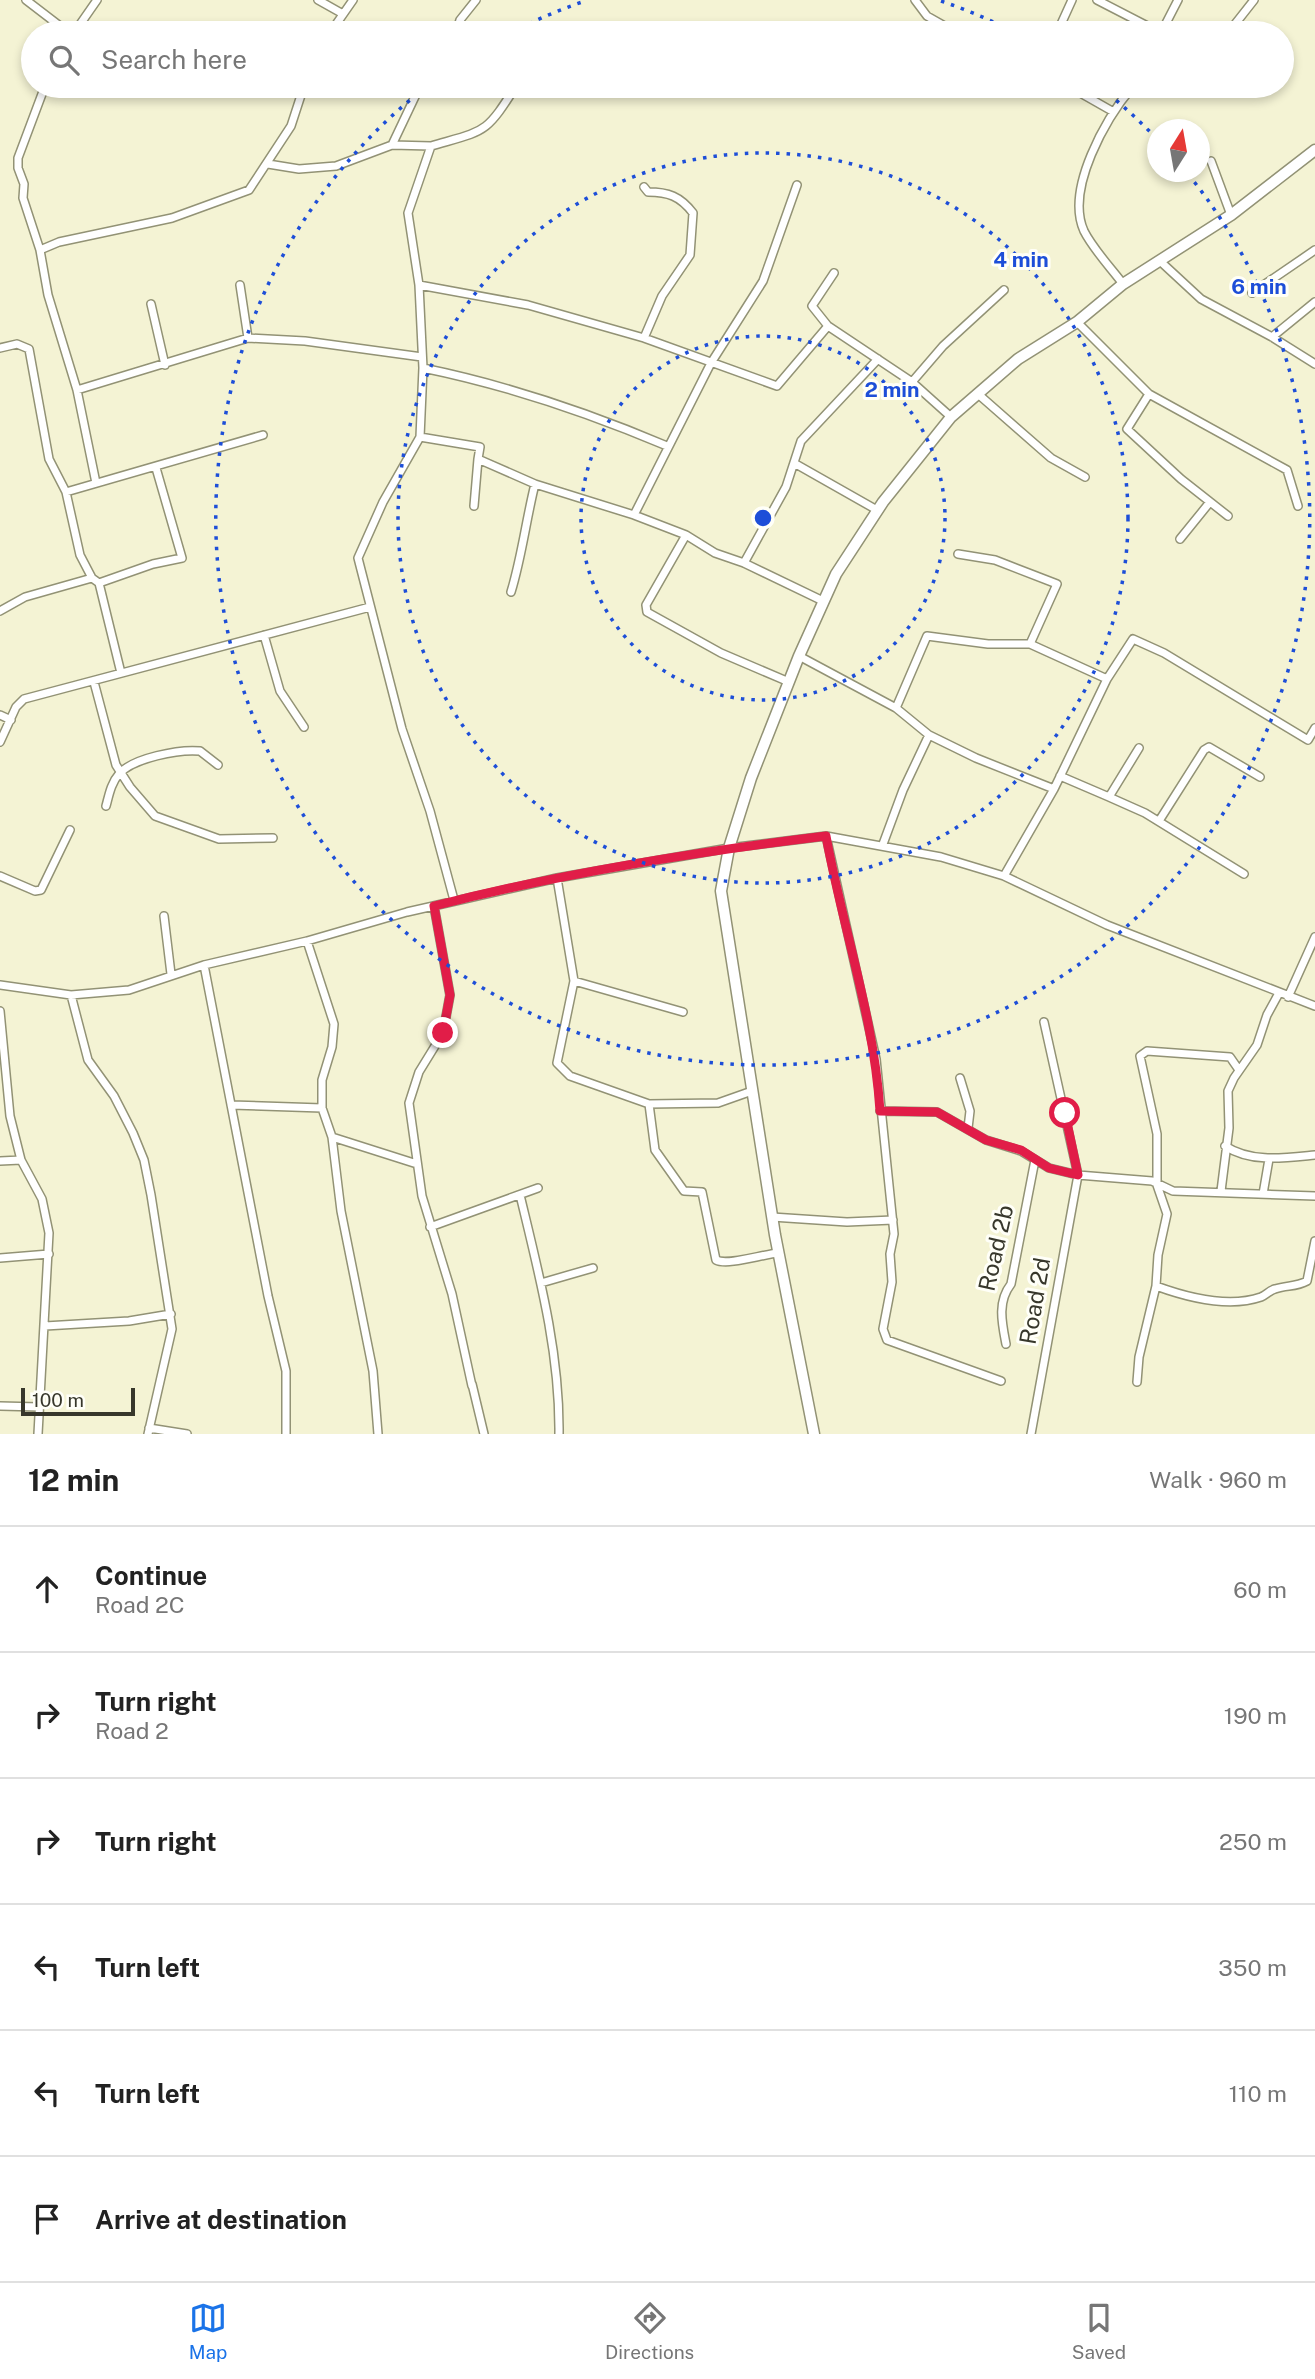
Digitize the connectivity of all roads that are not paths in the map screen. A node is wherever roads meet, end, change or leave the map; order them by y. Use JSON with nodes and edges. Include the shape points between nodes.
{"nodes":[{"id":1,"x":26,"y":0,"type":"edge"},
{"id":2,"x":97,"y":0,"type":"edge"},
{"id":3,"x":318,"y":0,"type":"edge"},
{"id":4,"x":353,"y":0,"type":"edge"},
{"id":5,"x":476,"y":0,"type":"edge"},
{"id":6,"x":915,"y":0,"type":"edge"},
{"id":7,"x":1072,"y":0,"type":"edge"},
{"id":8,"x":1097,"y":0,"type":"edge"},
{"id":9,"x":1178,"y":0,"type":"edge"},
{"id":10,"x":1254,"y":0,"type":"edge"},
{"id":11,"x":343,"y":14,"type":"junction"},
{"id":12,"x":55,"y":21,"type":"edge"},
{"id":13,"x":80,"y":21,"type":"edge"},
{"id":14,"x":338,"y":21,"type":"edge"},
{"id":15,"x":460,"y":21,"type":"edge"},
{"id":16,"x":936,"y":21,"type":"edge"},
{"id":17,"x":1062,"y":21,"type":"edge"},
{"id":18,"x":1138,"y":21,"type":"edge"},
{"id":19,"x":1167,"y":21,"type":"edge"},
{"id":20,"x":1237,"y":21,"type":"edge"},
{"id":21,"x":40,"y":98,"type":"edge"},
{"id":22,"x":300,"y":98,"type":"edge"},
{"id":23,"x":414,"y":98,"type":"edge"},
{"id":24,"x":508,"y":98,"type":"edge"},
{"id":25,"x":1089,"y":98,"type":"edge"},
{"id":26,"x":1123,"y":98,"type":"edge"},
{"id":27,"x":1112,"y":111,"type":"junction"},
{"id":28,"x":391,"y":145,"type":"junction"},
{"id":29,"x":432,"y":146,"type":"junction"},
{"id":30,"x":1315,"y":150,"type":"edge"},
{"id":31,"x":1211,"y":161,"type":"dead end"},
{"id":32,"x":268,"y":164,"type":"junction"},
{"id":33,"x":797,"y":185,"type":"dead end"},
{"id":34,"x":644,"y":187,"type":"dead end"},
{"id":35,"x":1231,"y":215,"type":"junction"},
{"id":36,"x":40,"y":250,"type":"junction"},
{"id":37,"x":1315,"y":250,"type":"edge"},
{"id":38,"x":1161,"y":262,"type":"junction"},
{"id":39,"x":834,"y":273,"type":"dead end"},
{"id":40,"x":1123,"y":284,"type":"junction"},
{"id":41,"x":240,"y":285,"type":"dead end"},
{"id":42,"x":419,"y":285,"type":"junction"},
{"id":43,"x":1003,"y":290,"type":"dead end"},
{"id":44,"x":1252,"y":293,"type":"dead end"},
{"id":45,"x":1315,"y":302,"type":"edge"},
{"id":46,"x":151,"y":304,"type":"dead end"},
{"id":47,"x":1077,"y":322,"type":"junction"},
{"id":48,"x":828,"y":326,"type":"junction"},
{"id":49,"x":1272,"y":337,"type":"junction"},
{"id":50,"x":248,"y":338,"type":"junction"},
{"id":51,"x":644,"y":338,"type":"junction"},
{"id":52,"x":0,"y":348,"type":"edge"},
{"id":53,"x":422,"y":356,"type":"junction"},
{"id":54,"x":878,"y":359,"type":"junction"},
{"id":55,"x":711,"y":363,"type":"junction"},
{"id":56,"x":1315,"y":364,"type":"edge"},
{"id":57,"x":165,"y":365,"type":"junction"},
{"id":58,"x":424,"y":368,"type":"junction"},
{"id":59,"x":912,"y":382,"type":"junction"},
{"id":60,"x":76,"y":390,"type":"junction"},
{"id":61,"x":978,"y":394,"type":"junction"},
{"id":62,"x":1149,"y":394,"type":"junction"},
{"id":63,"x":951,"y":417,"type":"junction"},
{"id":64,"x":262,"y":435,"type":"dead end"},
{"id":65,"x":420,"y":437,"type":"junction"},
{"id":66,"x":667,"y":446,"type":"junction"},
{"id":67,"x":478,"y":459,"type":"junction"},
{"id":68,"x":794,"y":463,"type":"junction"},
{"id":69,"x":156,"y":468,"type":"junction"},
{"id":70,"x":1085,"y":477,"type":"dead end"},
{"id":71,"x":96,"y":483,"type":"junction"},
{"id":72,"x":535,"y":484,"type":"junction"},
{"id":73,"x":66,"y":492,"type":"junction"},
{"id":74,"x":1210,"y":502,"type":"junction"},
{"id":75,"x":474,"y":506,"type":"dead end"},
{"id":76,"x":1298,"y":506,"type":"dead end"},
{"id":77,"x":877,"y":510,"type":"junction"},
{"id":78,"x":634,"y":515,"type":"junction"},
{"id":79,"x":1228,"y":516,"type":"dead end"},
{"id":80,"x":686,"y":535,"type":"junction"},
{"id":81,"x":1180,"y":539,"type":"dead end"},
{"id":82,"x":958,"y":554,"type":"dead end"},
{"id":83,"x":744,"y":563,"type":"junction"},
{"id":84,"x":92,"y":578,"type":"junction"},
{"id":85,"x":100,"y":583,"type":"junction"},
{"id":86,"x":511,"y":592,"type":"dead end"},
{"id":87,"x":823,"y":601,"type":"junction"},
{"id":88,"x":370,"y":607,"type":"junction"},
{"id":89,"x":0,"y":611,"type":"edge"},
{"id":90,"x":264,"y":635,"type":"junction"},
{"id":91,"x":1030,"y":644,"type":"junction"},
{"id":92,"x":799,"y":656,"type":"junction"},
{"id":93,"x":121,"y":673,"type":"junction"},
{"id":94,"x":1107,"y":680,"type":"junction"},
{"id":95,"x":93,"y":682,"type":"junction"},
{"id":96,"x":789,"y":682,"type":"junction"},
{"id":97,"x":896,"y":708,"type":"junction"},
{"id":98,"x":0,"y":715,"type":"edge"},
{"id":99,"x":11,"y":720,"type":"junction"},
{"id":100,"x":304,"y":727,"type":"dead end"},
{"id":101,"x":1315,"y":728,"type":"edge"},
{"id":102,"x":929,"y":735,"type":"junction"},
{"id":103,"x":0,"y":742,"type":"edge"},
{"id":104,"x":1139,"y":748,"type":"dead end"},
{"id":105,"x":218,"y":765,"type":"dead end"},
{"id":106,"x":121,"y":771,"type":"junction"},
{"id":107,"x":1060,"y":776,"type":"junction"},
{"id":108,"x":1260,"y":777,"type":"dead end"},
{"id":109,"x":1054,"y":789,"type":"junction"},
{"id":110,"x":1109,"y":797,"type":"junction"},
{"id":111,"x":106,"y":806,"type":"dead end"},
{"id":112,"x":1159,"y":821,"type":"junction"},
{"id":113,"x":70,"y":830,"type":"dead end"},
{"id":114,"x":826,"y":836,"type":"junction"},
{"id":115,"x":273,"y":838,"type":"dead end"},
{"id":116,"x":883,"y":845,"type":"junction"},
{"id":117,"x":729,"y":848,"type":"junction"},
{"id":118,"x":1244,"y":874,"type":"dead end"},
{"id":119,"x":1004,"y":876,"type":"junction"},
{"id":120,"x":0,"y":878,"type":"edge"},
{"id":121,"x":556,"y":878,"type":"junction"},
{"id":122,"x":454,"y":901,"type":"junction"},
{"id":123,"x":434,"y":906,"type":"junction"},
{"id":124,"x":164,"y":916,"type":"dead end"},
{"id":125,"x":1315,"y":937,"type":"edge"},
{"id":126,"x":307,"y":941,"type":"junction"},
{"id":127,"x":204,"y":965,"type":"junction"},
{"id":128,"x":171,"y":974,"type":"junction"},
{"id":129,"x":574,"y":981,"type":"junction"},
{"id":130,"x":0,"y":985,"type":"edge"},
{"id":131,"x":1279,"y":993,"type":"junction"},
{"id":132,"x":71,"y":995,"type":"junction"},
{"id":133,"x":1289,"y":997,"type":"junction"},
{"id":134,"x":1315,"y":1006,"type":"edge"},
{"id":135,"x":0,"y":1011,"type":"edge"},
{"id":136,"x":683,"y":1012,"type":"dead end"},
{"id":137,"x":1044,"y":1022,"type":"dead end"},
{"id":138,"x":1239,"y":1070,"type":"junction"},
{"id":139,"x":960,"y":1077,"type":"dead end"},
{"id":140,"x":752,"y":1091,"type":"junction"},
{"id":141,"x":649,"y":1104,"type":"junction"},
{"id":142,"x":231,"y":1105,"type":"junction"},
{"id":143,"x":322,"y":1108,"type":"junction"},
{"id":144,"x":880,"y":1111,"type":"junction"},
{"id":145,"x":968,"y":1128,"type":"junction"},
{"id":146,"x":332,"y":1137,"type":"junction"},
{"id":147,"x":1224,"y":1146,"type":"junction"},
{"id":148,"x":1315,"y":1155,"type":"edge"},
{"id":149,"x":1269,"y":1159,"type":"junction"},
{"id":150,"x":21,"y":1160,"type":"junction"},
{"id":151,"x":1035,"y":1160,"type":"junction"},
{"id":152,"x":0,"y":1161,"type":"edge"},
{"id":153,"x":417,"y":1164,"type":"junction"},
{"id":154,"x":1078,"y":1175,"type":"junction"},
{"id":155,"x":1157,"y":1185,"type":"junction"},
{"id":156,"x":538,"y":1188,"type":"dead end"},
{"id":157,"x":1221,"y":1191,"type":"junction"},
{"id":158,"x":1264,"y":1194,"type":"junction"},
{"id":159,"x":520,"y":1195,"type":"junction"},
{"id":160,"x":1315,"y":1196,"type":"edge"},
{"id":161,"x":772,"y":1217,"type":"junction"},
{"id":162,"x":893,"y":1220,"type":"junction"},
{"id":163,"x":430,"y":1227,"type":"junction"},
{"id":164,"x":1315,"y":1241,"type":"edge"},
{"id":165,"x":779,"y":1253,"type":"junction"},
{"id":166,"x":49,"y":1254,"type":"junction"},
{"id":167,"x":0,"y":1258,"type":"edge"},
{"id":168,"x":593,"y":1268,"type":"dead end"},
{"id":169,"x":541,"y":1283,"type":"junction"},
{"id":170,"x":1156,"y":1286,"type":"junction"},
{"id":171,"x":171,"y":1314,"type":"junction"},
{"id":172,"x":45,"y":1326,"type":"junction"},
{"id":173,"x":459,"y":1332,"type":"junction"},
{"id":174,"x":1006,"y":1344,"type":"dead end"},
{"id":175,"x":1001,"y":1381,"type":"dead end"},
{"id":176,"x":1137,"y":1382,"type":"dead end"},
{"id":177,"x":472,"y":1386,"type":"dead end"},
{"id":178,"x":0,"y":1406,"type":"edge"},
{"id":179,"x":39,"y":1407,"type":"junction"},
{"id":180,"x":148,"y":1431,"type":"edge"},
{"id":181,"x":37,"y":1434,"type":"edge"},
{"id":182,"x":187,"y":1434,"type":"edge"},
{"id":183,"x":286,"y":1434,"type":"edge"},
{"id":184,"x":378,"y":1434,"type":"edge"},
{"id":185,"x":484,"y":1434,"type":"edge"},
{"id":186,"x":559,"y":1434,"type":"edge"},
{"id":187,"x":814,"y":1434,"type":"edge"},
{"id":188,"x":1031,"y":1434,"type":"edge"}],
"edges":[{"from":1,"to":12,"type":"street"},
{"from":2,"to":13,"type":"street"},
{"from":3,"to":11,"type":"street"},
{"from":4,"to":11,"type":"street"},
{"from":5,"to":15,"type":"street"},
{"from":6,"to":16,"type":"street"},
{"from":7,"to":17,"type":"street"},
{"from":8,"to":18,"type":"street"},
{"from":9,"to":19,"type":"street"},
{"from":10,"to":20,"type":"street"},
{"from":11,"to":14,"type":"street"},
{"from":21,"to":36,"type":"street","via":[[18,158],[23,198]]},
{"from":22,"to":32,"type":"street","via":[[291,126]]},
{"from":23,"to":28,"type":"street"},
{"from":24,"to":29,"type":"street","via":[[492,124],[476,135]]},
{"from":25,"to":27,"type":"street"},
{"from":26,"to":27,"type":"street"},
{"from":27,"to":40,"type":"street","via":[[1080,184],[1079,207],[1084,231]]},
{"from":28,"to":29,"type":"street"},
{"from":28,"to":32,"type":"street","via":[[336,166],[299,169]]},
{"from":29,"to":42,"type":"street","via":[[408,213]]},
{"from":30,"to":35,"type":"street"},
{"from":31,"to":35,"type":"street"},
{"from":32,"to":36,"type":"street","via":[[249,190],[172,218]]},
{"from":33,"to":55,"type":"street","via":[[763,281]]},
{"from":34,"to":51,"type":"street","via":[[648,192],[675,196],[693,213],[690,255],[662,296]]},
{"from":35,"to":38,"type":"street"},
{"from":36,"to":60,"type":"street"},
{"from":37,"to":44,"type":"street"},
{"from":38,"to":40,"type":"street"},
{"from":38,"to":49,"type":"street","via":[[1201,299]]},
{"from":39,"to":48,"type":"street","via":[[812,306]]},
{"from":40,"to":47,"type":"street"},
{"from":41,"to":50,"type":"street"},
{"from":42,"to":51,"type":"street","via":[[528,305]]},
{"from":42,"to":53,"type":"street"},
{"from":43,"to":59,"type":"street"},
{"from":45,"to":49,"type":"street"},
{"from":46,"to":57,"type":"street"},
{"from":47,"to":61,"type":"street","via":[[1018,359]]},
{"from":47,"to":62,"type":"street"},
{"from":48,"to":54,"type":"street"},
{"from":48,"to":55,"type":"street","via":[[777,386]]},
{"from":49,"to":56,"type":"street"},
{"from":50,"to":53,"type":"street"},
{"from":50,"to":57,"type":"street"},
{"from":51,"to":55,"type":"street"},
{"from":52,"to":73,"type":"street","via":[[18,344],[29,349],[49,460]]},
{"from":53,"to":58,"type":"street"},
{"from":54,"to":59,"type":"street"},
{"from":54,"to":68,"type":"street","via":[[801,442]]},
{"from":55,"to":66,"type":"street"},
{"from":57,"to":60,"type":"street"},
{"from":58,"to":65,"type":"street"},
{"from":58,"to":66,"type":"street","via":[[601,419]]},
{"from":59,"to":63,"type":"street"},
{"from":60,"to":71,"type":"street"},
{"from":61,"to":63,"type":"street"},
{"from":61,"to":70,"type":"street","via":[[1051,458]]},
{"from":62,"to":74,"type":"street","via":[[1128,429]]},
{"from":62,"to":76,"type":"street","via":[[1287,470]]},
{"from":63,"to":77,"type":"street"},
{"from":64,"to":69,"type":"street"},
{"from":65,"to":67,"type":"street","via":[[480,447]]},
{"from":65,"to":88,"type":"street","via":[[360,548],[358,558]]},
{"from":66,"to":78,"type":"street"},
{"from":67,"to":72,"type":"street"},
{"from":67,"to":75,"type":"street"},
{"from":68,"to":77,"type":"street"},
{"from":68,"to":83,"type":"street","via":[[786,487]]},
{"from":69,"to":71,"type":"street"},
{"from":69,"to":85,"type":"street","via":[[182,558]]},
{"from":71,"to":73,"type":"street"},
{"from":72,"to":78,"type":"street"},
{"from":72,"to":86,"type":"street"},
{"from":73,"to":84,"type":"street","via":[[80,555]]},
{"from":74,"to":79,"type":"street"},
{"from":74,"to":81,"type":"street"},
{"from":77,"to":87,"type":"street"},
{"from":78,"to":80,"type":"street"},
{"from":80,"to":83,"type":"street","via":[[715,553]]},
{"from":80,"to":96,"type":"street","via":[[646,605],[647,612],[713,649]]},
{"from":82,"to":91,"type":"street","via":[[995,560],[1057,584]]},
{"from":83,"to":87,"type":"street"},
{"from":84,"to":85,"type":"street"},
{"from":84,"to":89,"type":"street","via":[[25,597]]},
{"from":85,"to":93,"type":"street"},
{"from":87,"to":92,"type":"street"},
{"from":88,"to":90,"type":"street"},
{"from":88,"to":122,"type":"street"},
{"from":90,"to":93,"type":"street"},
{"from":90,"to":100,"type":"street","via":[[281,691]]},
{"from":91,"to":94,"type":"street"},
{"from":91,"to":97,"type":"street","via":[[988,645],[927,636]]},
{"from":92,"to":96,"type":"street"},
{"from":92,"to":97,"type":"street"},
{"from":93,"to":95,"type":"street"},
{"from":94,"to":101,"type":"street","via":[[1133,639],[1308,740]]},
{"from":94,"to":107,"type":"street"},
{"from":95,"to":99,"type":"street","via":[[24,699]]},
{"from":95,"to":106,"type":"street"},
{"from":96,"to":117,"type":"street"},
{"from":97,"to":102,"type":"street"},
{"from":98,"to":99,"type":"street"},
{"from":99,"to":103,"type":"street"},
{"from":102,"to":109,"type":"street"},
{"from":102,"to":116,"type":"street"},
{"from":104,"to":110,"type":"street"},
{"from":105,"to":106,"type":"street","via":[[200,751],[189,750],[150,758]]},
{"from":106,"to":111,"type":"street"},
{"from":106,"to":115,"type":"street","via":[[155,816],[219,839]]},
{"from":107,"to":109,"type":"street"},
{"from":107,"to":110,"type":"street"},
{"from":108,"to":112,"type":"street","via":[[1209,747]]},
{"from":109,"to":119,"type":"street"},
{"from":110,"to":112,"type":"street"},
{"from":112,"to":118,"type":"street"},
{"from":113,"to":120,"type":"street","via":[[41,890]]},
{"from":114,"to":116,"type":"street"},
{"from":114,"to":117,"type":"street"},
{"from":114,"to":144,"type":"street","via":[[870,1023]]},
{"from":116,"to":119,"type":"street"},
{"from":117,"to":121,"type":"street"},
{"from":117,"to":140,"type":"street","via":[[721,891]]},
{"from":119,"to":131,"type":"street","via":[[1107,925]]},
{"from":121,"to":122,"type":"street"},
{"from":121,"to":129,"type":"street"},
{"from":122,"to":123,"type":"street"},
{"from":123,"to":126,"type":"street"},
{"from":123,"to":153,"type":"street","via":[[450,995],[443,1033],[419,1072],[409,1103]]},
{"from":124,"to":128,"type":"street"},
{"from":125,"to":133,"type":"street"},
{"from":126,"to":127,"type":"street"},
{"from":126,"to":143,"type":"street","via":[[335,1034],[322,1080]]},
{"from":127,"to":128,"type":"street"},
{"from":127,"to":142,"type":"street"},
{"from":128,"to":132,"type":"street","via":[[129,990]]},
{"from":129,"to":136,"type":"street"},
{"from":129,"to":141,"type":"street","via":[[556,1063],[570,1076]]},
{"from":130,"to":132,"type":"street"},
{"from":131,"to":133,"type":"street"},
{"from":131,"to":138,"type":"street","via":[[1257,1045]]},
{"from":132,"to":171,"type":"street","via":[[88,1060],[114,1096],[144,1160]]},
{"from":133,"to":134,"type":"street"},
{"from":135,"to":150,"type":"street","via":[[6,1095]]},
{"from":137,"to":154,"type":"street"},
{"from":138,"to":147,"type":"street","via":[[1226,1100],[1229,1122]]},
{"from":138,"to":155,"type":"street","via":[[1230,1058],[1142,1052],[1139,1062],[1157,1134]]},
{"from":139,"to":145,"type":"street","via":[[970,1111]]},
{"from":140,"to":141,"type":"street","via":[[718,1103]]},
{"from":140,"to":161,"type":"street"},
{"from":141,"to":165,"type":"street","via":[[654,1150],[684,1191],[702,1192],[716,1260],[725,1263]]},
{"from":142,"to":143,"type":"street"},
{"from":142,"to":183,"type":"street","via":[[286,1371]]},
{"from":143,"to":146,"type":"street"},
{"from":144,"to":145,"type":"street","via":[[937,1112]]},
{"from":144,"to":162,"type":"street"},
{"from":145,"to":151,"type":"street"},
{"from":146,"to":153,"type":"street"},
{"from":146,"to":184,"type":"street","via":[[341,1211],[373,1371]]},
{"from":147,"to":149,"type":"street"},
{"from":147,"to":157,"type":"street"},
{"from":148,"to":149,"type":"street"},
{"from":149,"to":158,"type":"street"},
{"from":150,"to":152,"type":"street"},
{"from":150,"to":166,"type":"street","via":[[43,1199]]},
{"from":151,"to":154,"type":"street"},
{"from":151,"to":174,"type":"street","name":"Road 2b","via":[[1012,1284],[1005,1292],[1000,1318]]},
{"from":153,"to":163,"type":"street"},
{"from":154,"to":155,"type":"street"},
{"from":154,"to":188,"type":"street","name":"Road 2d"},
{"from":155,"to":157,"type":"street","via":[[1172,1191]]},
{"from":155,"to":170,"type":"street","via":[[1167,1214]]},
{"from":156,"to":159,"type":"street"},
{"from":157,"to":158,"type":"street"},
{"from":158,"to":160,"type":"street"},
{"from":159,"to":163,"type":"street"},
{"from":159,"to":169,"type":"street"},
{"from":161,"to":162,"type":"street"},
{"from":161,"to":165,"type":"street"},
{"from":162,"to":175,"type":"street","via":[[892,1282],[883,1329],[887,1340]]},
{"from":163,"to":173,"type":"street"},
{"from":164,"to":170,"type":"street","via":[[1307,1281],[1260,1297],[1228,1301],[1182,1295]]},
{"from":165,"to":187,"type":"street"},
{"from":166,"to":167,"type":"street"},
{"from":166,"to":172,"type":"street"},
{"from":168,"to":169,"type":"street"},
{"from":169,"to":186,"type":"street","via":[[560,1394]]},
{"from":170,"to":176,"type":"street"},
{"from":171,"to":172,"type":"street"},
{"from":171,"to":180,"type":"street","via":[[169,1345]]},
{"from":172,"to":179,"type":"street"},
{"from":173,"to":177,"type":"street"},
{"from":173,"to":185,"type":"street"},
{"from":178,"to":179,"type":"street"},
{"from":179,"to":181,"type":"street"},
{"from":180,"to":182,"type":"street"}]}
